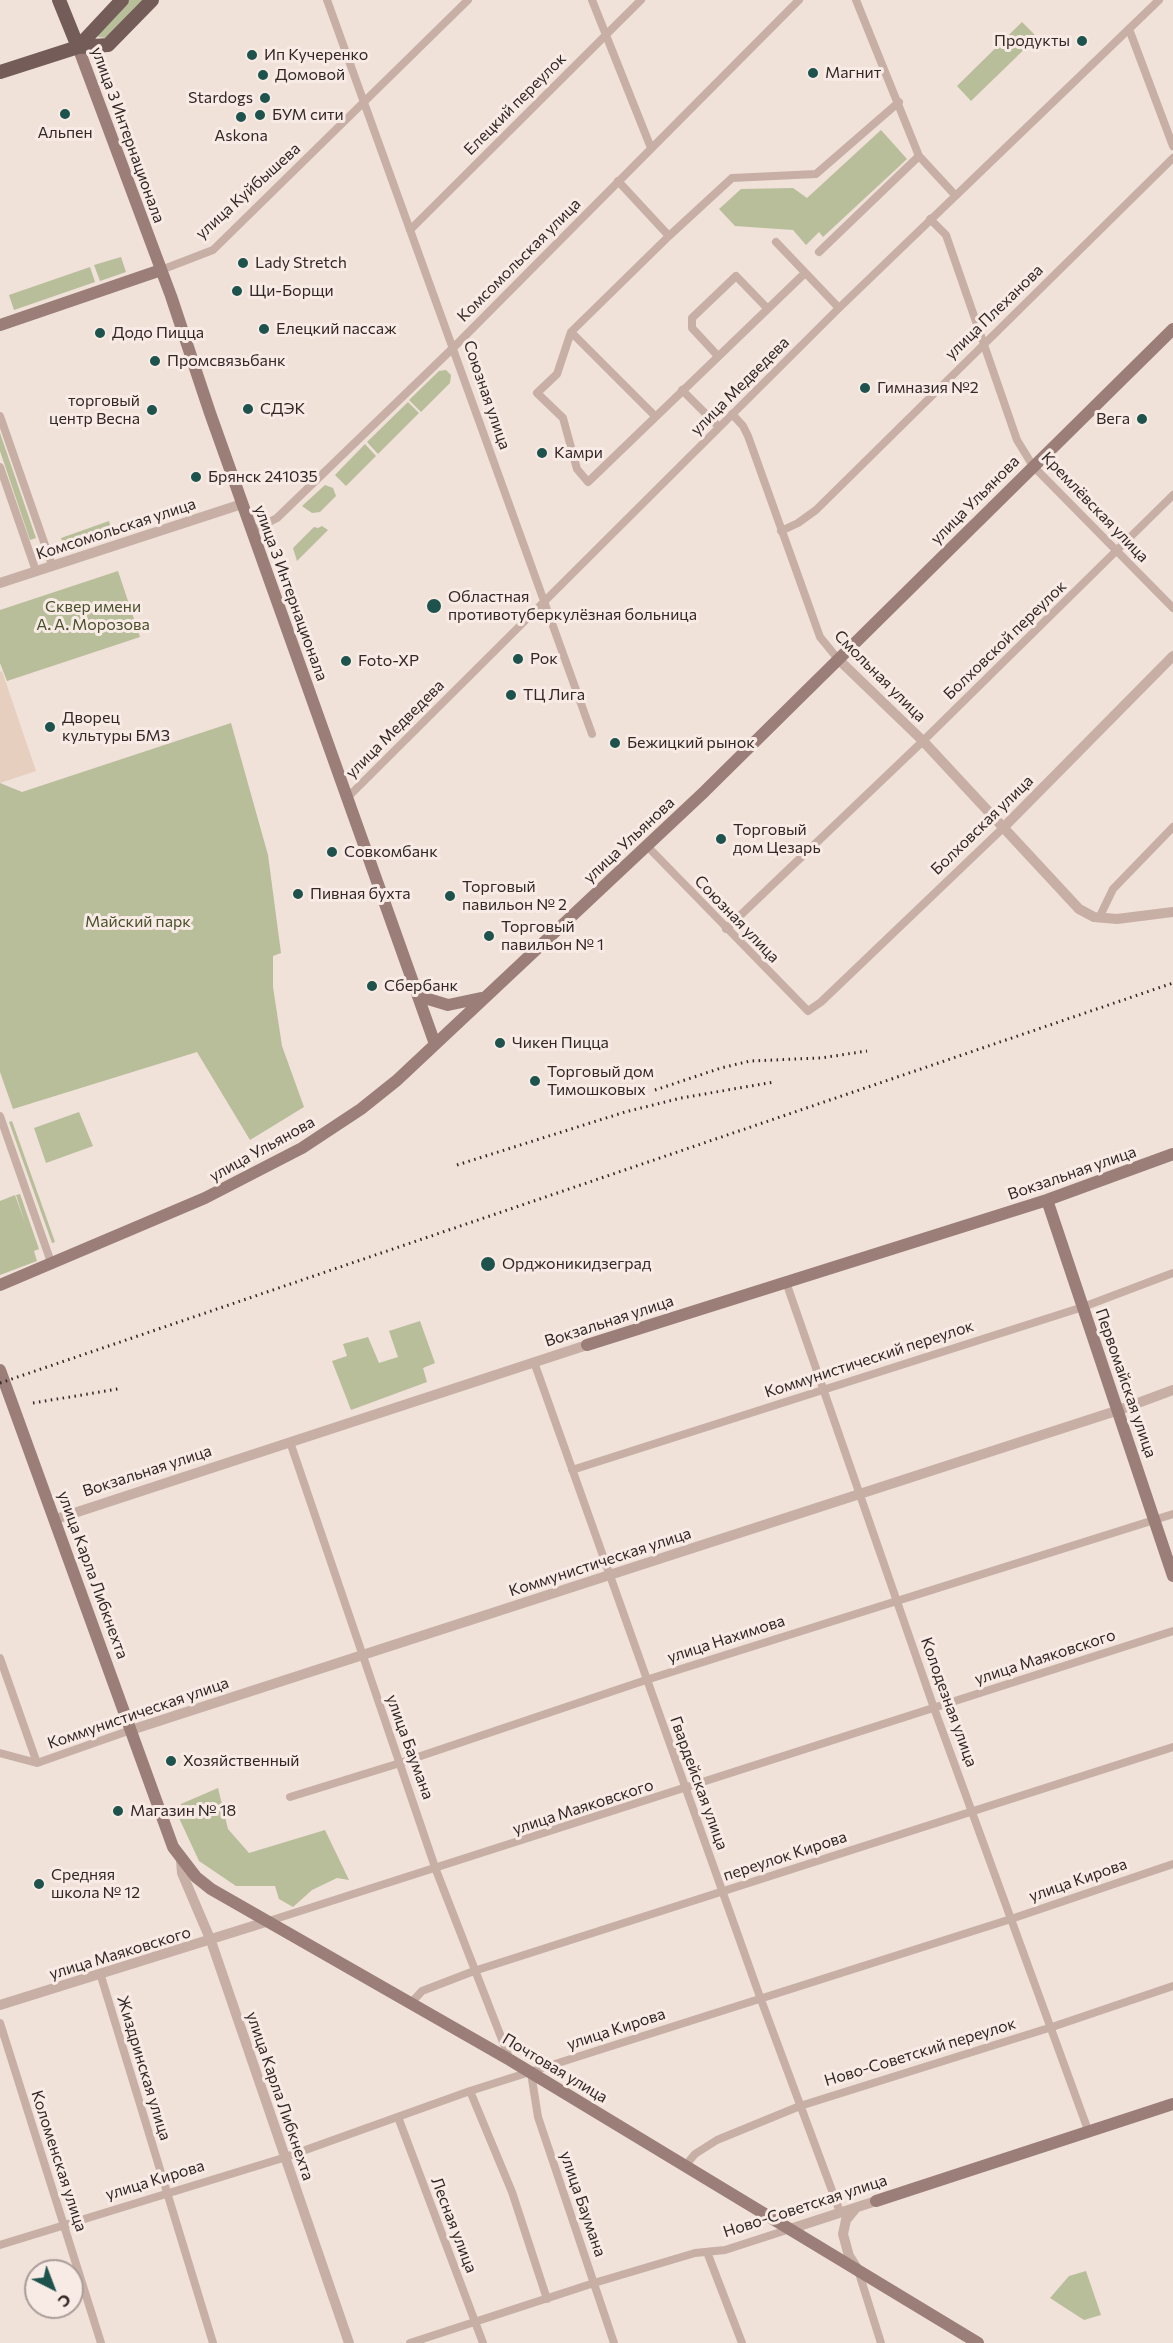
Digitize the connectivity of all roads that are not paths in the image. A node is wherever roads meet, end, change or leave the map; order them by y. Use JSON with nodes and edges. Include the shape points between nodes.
{"nodes":[{"id":1,"x":59,"y":0,"type":"edge"},
{"id":2,"x":122,"y":0,"type":"edge"},
{"id":3,"x":152,"y":0,"type":"edge"},
{"id":4,"x":327,"y":0,"type":"edge"},
{"id":5,"x":468,"y":0,"type":"edge"},
{"id":6,"x":592,"y":0,"type":"edge"},
{"id":7,"x":641,"y":0,"type":"edge"},
{"id":8,"x":799,"y":0,"type":"edge"},
{"id":9,"x":856,"y":0,"type":"edge"},
{"id":10,"x":1159,"y":0,"type":"edge"},
{"id":11,"x":1129,"y":29,"type":"junction"},
{"id":12,"x":606,"y":35,"type":"junction"},
{"id":13,"x":78,"y":47,"type":"junction"},
{"id":14,"x":0,"y":72,"type":"edge"},
{"id":15,"x":899,"y":102,"type":"junction"},
{"id":16,"x":365,"y":104,"type":"junction"},
{"id":17,"x":1173,"y":146,"type":"edge"},
{"id":18,"x":651,"y":148,"type":"junction"},
{"id":19,"x":919,"y":156,"type":"junction"},
{"id":20,"x":1173,"y":158,"type":"edge"},
{"id":21,"x":618,"y":181,"type":"junction"},
{"id":22,"x":956,"y":195,"type":"junction"},
{"id":23,"x":930,"y":219,"type":"junction"},
{"id":24,"x":410,"y":230,"type":"junction"},
{"id":25,"x":669,"y":236,"type":"junction"},
{"id":26,"x":776,"y":243,"type":"dead end"},
{"id":27,"x":819,"y":252,"type":"dead end"},
{"id":28,"x":161,"y":270,"type":"junction"},
{"id":29,"x":804,"y":273,"type":"junction"},
{"id":30,"x":767,"y":308,"type":"junction"},
{"id":31,"x":839,"y":308,"type":"junction"},
{"id":32,"x":0,"y":325,"type":"edge"},
{"id":33,"x":1173,"y":329,"type":"edge"},
{"id":34,"x":571,"y":332,"type":"junction"},
{"id":35,"x":982,"y":345,"type":"junction"},
{"id":36,"x":454,"y":347,"type":"junction"},
{"id":37,"x":717,"y":355,"type":"junction"},
{"id":38,"x":682,"y":390,"type":"junction"},
{"id":39,"x":732,"y":414,"type":"junction"},
{"id":40,"x":0,"y":416,"type":"edge"},
{"id":41,"x":655,"y":416,"type":"junction"},
{"id":42,"x":719,"y":427,"type":"junction"},
{"id":43,"x":1033,"y":466,"type":"junction"},
{"id":44,"x":0,"y":467,"type":"edge"},
{"id":45,"x":1173,"y":495,"type":"edge"},
{"id":46,"x":242,"y":504,"type":"junction"},
{"id":47,"x":252,"y":531,"type":"junction"},
{"id":48,"x":781,"y":531,"type":"junction"},
{"id":49,"x":1116,"y":553,"type":"junction"},
{"id":50,"x":52,"y":565,"type":"junction"},
{"id":51,"x":36,"y":570,"type":"junction"},
{"id":52,"x":0,"y":583,"type":"edge"},
{"id":53,"x":544,"y":602,"type":"junction"},
{"id":54,"x":1173,"y":608,"type":"edge"},
{"id":55,"x":1173,"y":656,"type":"edge"},
{"id":56,"x":838,"y":659,"type":"junction"},
{"id":57,"x":592,"y":734,"type":"dead end"},
{"id":58,"x":923,"y":741,"type":"junction"},
{"id":59,"x":346,"y":798,"type":"junction"},
{"id":60,"x":1173,"y":827,"type":"edge"},
{"id":61,"x":1002,"y":828,"type":"junction"},
{"id":62,"x":647,"y":846,"type":"junction"},
{"id":63,"x":1173,"y":912,"type":"edge"},
{"id":64,"x":1099,"y":918,"type":"junction"},
{"id":65,"x":726,"y":929,"type":"junction"},
{"id":66,"x":418,"y":996,"type":"junction"},
{"id":67,"x":485,"y":996,"type":"junction"},
{"id":68,"x":808,"y":1011,"type":"joint"},
{"id":69,"x":435,"y":1044,"type":"junction"},
{"id":70,"x":0,"y":1116,"type":"edge"},
{"id":71,"x":1173,"y":1154,"type":"edge"},
{"id":72,"x":1047,"y":1200,"type":"junction"},
{"id":73,"x":52,"y":1265,"type":"junction"},
{"id":74,"x":1173,"y":1273,"type":"edge"},
{"id":75,"x":786,"y":1282,"type":"junction"},
{"id":76,"x":0,"y":1286,"type":"edge"},
{"id":77,"x":1083,"y":1307,"type":"junction"},
{"id":78,"x":587,"y":1345,"type":"joint"},
{"id":79,"x":534,"y":1362,"type":"junction"},
{"id":80,"x":0,"y":1370,"type":"edge"},
{"id":81,"x":824,"y":1389,"type":"junction"},
{"id":82,"x":1173,"y":1390,"type":"edge"},
{"id":83,"x":1119,"y":1410,"type":"junction"},
{"id":84,"x":290,"y":1442,"type":"junction"},
{"id":85,"x":572,"y":1470,"type":"junction"},
{"id":86,"x":858,"y":1494,"type":"junction"},
{"id":87,"x":1173,"y":1514,"type":"edge"},
{"id":88,"x":56,"y":1519,"type":"junction"},
{"id":89,"x":1154,"y":1522,"type":"junction"},
{"id":90,"x":609,"y":1575,"type":"junction"},
{"id":91,"x":1173,"y":1576,"type":"edge"},
{"id":92,"x":897,"y":1600,"type":"junction"},
{"id":93,"x":1173,"y":1631,"type":"edge"},
{"id":94,"x":360,"y":1655,"type":"junction"},
{"id":95,"x":0,"y":1658,"type":"edge"},
{"id":96,"x":646,"y":1680,"type":"junction"},
{"id":97,"x":934,"y":1708,"type":"junction"},
{"id":98,"x":131,"y":1730,"type":"junction"},
{"id":99,"x":1173,"y":1748,"type":"edge"},
{"id":100,"x":0,"y":1753,"type":"edge"},
{"id":101,"x":37,"y":1763,"type":"junction"},
{"id":102,"x":400,"y":1763,"type":"junction"},
{"id":103,"x":685,"y":1790,"type":"junction"},
{"id":104,"x":153,"y":1791,"type":"joint"},
{"id":105,"x":290,"y":1797,"type":"dead end"},
{"id":106,"x":973,"y":1812,"type":"junction"},
{"id":107,"x":181,"y":1860,"type":"junction"},
{"id":108,"x":1173,"y":1864,"type":"edge"},
{"id":109,"x":436,"y":1870,"type":"junction"},
{"id":110,"x":722,"y":1892,"type":"junction"},
{"id":111,"x":1011,"y":1918,"type":"junction"},
{"id":112,"x":269,"y":1921,"type":"junction"},
{"id":113,"x":211,"y":1941,"type":"junction"},
{"id":114,"x":474,"y":1971,"type":"junction"},
{"id":115,"x":100,"y":1974,"type":"junction"},
{"id":116,"x":1173,"y":1986,"type":"edge"},
{"id":117,"x":760,"y":1997,"type":"junction"},
{"id":118,"x":411,"y":2003,"type":"junction"},
{"id":119,"x":0,"y":2005,"type":"edge"},
{"id":120,"x":0,"y":2023,"type":"edge"},
{"id":121,"x":1052,"y":2027,"type":"junction"},
{"id":122,"x":510,"y":2060,"type":"junction"},
{"id":123,"x":531,"y":2073,"type":"junction"},
{"id":124,"x":470,"y":2091,"type":"junction"},
{"id":125,"x":1173,"y":2104,"type":"edge"},
{"id":126,"x":800,"y":2106,"type":"junction"},
{"id":127,"x":398,"y":2117,"type":"junction"},
{"id":128,"x":1088,"y":2130,"type":"junction"},
{"id":129,"x":283,"y":2158,"type":"junction"},
{"id":130,"x":685,"y":2166,"type":"junction"},
{"id":131,"x":166,"y":2192,"type":"junction"},
{"id":132,"x":876,"y":2201,"type":"joint"},
{"id":133,"x":859,"y":2206,"type":"junction"},
{"id":134,"x":840,"y":2212,"type":"junction"},
{"id":135,"x":64,"y":2224,"type":"junction"},
{"id":136,"x":790,"y":2229,"type":"junction"},
{"id":137,"x":0,"y":2245,"type":"edge"},
{"id":138,"x":707,"y":2252,"type":"junction"},
{"id":139,"x":858,"y":2270,"type":"junction"},
{"id":140,"x":594,"y":2283,"type":"junction"},
{"id":141,"x":547,"y":2298,"type":"junction"},
{"id":142,"x":475,"y":2322,"type":"junction"},
{"id":143,"x":101,"y":2343,"type":"edge"},
{"id":144,"x":213,"y":2343,"type":"edge"},
{"id":145,"x":349,"y":2343,"type":"edge"},
{"id":146,"x":410,"y":2343,"type":"edge"},
{"id":147,"x":483,"y":2343,"type":"edge"},
{"id":148,"x":614,"y":2343,"type":"edge"},
{"id":149,"x":742,"y":2343,"type":"edge"},
{"id":150,"x":881,"y":2343,"type":"edge"},
{"id":151,"x":978,"y":2343,"type":"edge"}],
"edges":[{"from":1,"to":13,"type":"main road","name":"улица 3 Интернационала"},
{"from":2,"to":13,"type":"main road"},
{"from":3,"to":13,"type":"main road","via":[[108,45]]},
{"from":4,"to":16,"type":"street","name":"Союзная улица"},
{"from":5,"to":16,"type":"street","name":"улица Куйбышева"},
{"from":6,"to":12,"type":"street"},
{"from":7,"to":12,"type":"street","name":"Елецкий переулок"},
{"from":8,"to":18,"type":"street","name":"Комсомольская улица"},
{"from":9,"to":15,"type":"street"},
{"from":10,"to":11,"type":"street","name":"улица Медведева"},
{"from":11,"to":17,"type":"street"},
{"from":11,"to":22,"type":"street","name":"улица Медведева"},
{"from":12,"to":18,"type":"street"},
{"from":12,"to":24,"type":"street","name":"Елецкий переулок"},
{"from":13,"to":14,"type":"main road"},
{"from":13,"to":28,"type":"main road","name":"улица 3 Интернационала"},
{"from":15,"to":19,"type":"street"},
{"from":15,"to":25,"type":"street","via":[[816,174],[732,178]]},
{"from":16,"to":24,"type":"street","name":"Союзная улица"},
{"from":16,"to":28,"type":"street","name":"улица Куйбышева","via":[[213,250]]},
{"from":18,"to":21,"type":"street","name":"Комсомольская улица"},
{"from":19,"to":22,"type":"street"},
{"from":19,"to":27,"type":"street"},
{"from":20,"to":35,"type":"street","name":"улица Плеханова"},
{"from":21,"to":25,"type":"street"},
{"from":21,"to":36,"type":"street","name":"Комсомольская улица"},
{"from":22,"to":23,"type":"street","name":"улица Медведева"},
{"from":23,"to":31,"type":"street","name":"улица Медведева"},
{"from":23,"to":35,"type":"street","name":"Кремлёвская улица","via":[[946,235]]},
{"from":24,"to":36,"type":"street","name":"Союзная улица"},
{"from":25,"to":34,"type":"street"},
{"from":26,"to":29,"type":"street"},
{"from":28,"to":32,"type":"main road","name":"улица Куйбышева"},
{"from":28,"to":46,"type":"main road","name":"улица 3 Интернационала"},
{"from":29,"to":30,"type":"street"},
{"from":29,"to":31,"type":"street"},
{"from":30,"to":37,"type":"street"},
{"from":30,"to":37,"type":"street","via":[[736,276],[692,318],[692,328]]},
{"from":31,"to":39,"type":"street","name":"улица Медведева"},
{"from":33,"to":43,"type":"main road","name":"улица Ульянова"},
{"from":34,"to":41,"type":"street"},
{"from":34,"to":41,"type":"street","via":[[557,374],[537,393],[563,418],[577,469],[588,482]]},
{"from":35,"to":43,"type":"street","name":"Кремлёвская улица","via":[[1017,440]]},
{"from":35,"to":48,"type":"street","name":"улица Плеханова","via":[[816,510]]},
{"from":36,"to":47,"type":"street","name":"Комсомольская улица","via":[[277,518]]},
{"from":36,"to":53,"type":"street","name":"Союзная улица"},
{"from":37,"to":38,"type":"street"},
{"from":38,"to":41,"type":"street"},
{"from":38,"to":42,"type":"street"},
{"from":39,"to":42,"type":"street","name":"улица Медведева"},
{"from":39,"to":48,"type":"street","name":"Смольная улица","via":[[748,436]]},
{"from":40,"to":50,"type":"street"},
{"from":42,"to":53,"type":"street","name":"улица Медведева"},
{"from":43,"to":49,"type":"street","name":"Кремлёвская улица"},
{"from":43,"to":56,"type":"main road","name":"улица Ульянова"},
{"from":44,"to":51,"type":"street"},
{"from":45,"to":49,"type":"street","name":"Болховской переулок"},
{"from":46,"to":47,"type":"main road","name":"улица 3 Интернационала"},
{"from":46,"to":50,"type":"street","name":"Комсомольская улица"},
{"from":47,"to":59,"type":"main road","name":"улица 3 Интернационала"},
{"from":48,"to":56,"type":"street","name":"Смольная улица","via":[[820,637]]},
{"from":49,"to":54,"type":"street","name":"Кремлёвская улица"},
{"from":49,"to":58,"type":"street","name":"Болховской переулок"},
{"from":50,"to":51,"type":"street","name":"Комсомольская улица"},
{"from":51,"to":52,"type":"street","name":"Комсомольская улица"},
{"from":53,"to":57,"type":"street","name":"Союзная улица"},
{"from":53,"to":59,"type":"street","name":"улица Медведева"},
{"from":55,"to":61,"type":"street","name":"Болховская улица"},
{"from":56,"to":58,"type":"street","name":"Смольная улица"},
{"from":56,"to":62,"type":"main road","name":"улица Ульянова"},
{"from":58,"to":61,"type":"street","name":"Смольная улица"},
{"from":58,"to":65,"type":"street","name":"Болховской переулок"},
{"from":59,"to":66,"type":"main road","name":"улица 3 Интернационала"},
{"from":60,"to":64,"type":"street","via":[[1113,889]]},
{"from":61,"to":64,"type":"street","name":"Смольная улица","via":[[1083,912]]},
{"from":61,"to":68,"type":"street","name":"Болховская улица"},
{"from":62,"to":65,"type":"street","name":"Союзная улица"},
{"from":62,"to":67,"type":"main road","name":"улица Ульянова"},
{"from":63,"to":64,"type":"street","via":[[1142,918]]},
{"from":65,"to":68,"type":"street","name":"Союзная улица"},
{"from":66,"to":67,"type":"main road","via":[[448,1005]]},
{"from":66,"to":69,"type":"main road","name":"улица 3 Интернационала"},
{"from":67,"to":69,"type":"main road","name":"улица Ульянова"},
{"from":69,"to":73,"type":"main road","name":"улица Ульянова","via":[[361,1109],[302,1148],[205,1198]]},
{"from":70,"to":73,"type":"street"},
{"from":71,"to":72,"type":"main road","name":"Вокзальная улица"},
{"from":72,"to":75,"type":"main road","name":"Вокзальная улица"},
{"from":72,"to":77,"type":"main road","name":"Первомайская улица"},
{"from":73,"to":76,"type":"main road","name":"улица Ульянова"},
{"from":74,"to":77,"type":"street","name":"Коммунистический переулок"},
{"from":75,"to":78,"type":"main road","name":"Вокзальная улица"},
{"from":75,"to":81,"type":"street","name":"Колодезная улица"},
{"from":77,"to":81,"type":"street","name":"Коммунистический переулок"},
{"from":77,"to":83,"type":"main road","name":"Первомайская улица"},
{"from":78,"to":79,"type":"street","name":"Вокзальная улица"},
{"from":79,"to":84,"type":"street","name":"Вокзальная улица"},
{"from":79,"to":85,"type":"street","name":"Гвардейская улица"},
{"from":80,"to":88,"type":"main road","name":"улица Карла Либкнехта"},
{"from":81,"to":85,"type":"street","name":"Коммунистический переулок"},
{"from":81,"to":86,"type":"street","name":"Колодезная улица"},
{"from":82,"to":83,"type":"street","name":"Коммунистическая улица"},
{"from":83,"to":86,"type":"street","name":"Коммунистическая улица"},
{"from":83,"to":89,"type":"main road","name":"Первомайская улица"},
{"from":84,"to":88,"type":"street","name":"Вокзальная улица"},
{"from":84,"to":94,"type":"street","name":"улица Баумана"},
{"from":85,"to":90,"type":"street","name":"Гвардейская улица"},
{"from":86,"to":90,"type":"street","name":"Коммунистическая улица"},
{"from":86,"to":92,"type":"street","name":"Колодезная улица"},
{"from":87,"to":89,"type":"street","name":"улица Нахимова"},
{"from":88,"to":98,"type":"main road","name":"улица Карла Либкнехта"},
{"from":89,"to":91,"type":"main road","name":"Первомайская улица"},
{"from":89,"to":92,"type":"street","name":"улица Нахимова"},
{"from":90,"to":94,"type":"street","name":"Коммунистическая улица"},
{"from":90,"to":96,"type":"street","name":"Гвардейская улица"},
{"from":92,"to":96,"type":"street","name":"улица Нахимова"},
{"from":92,"to":97,"type":"street","name":"Колодезная улица"},
{"from":93,"to":97,"type":"street","name":"улица Маяковского"},
{"from":94,"to":98,"type":"street","name":"Коммунистическая улица"},
{"from":94,"to":102,"type":"street","name":"улица Баумана"},
{"from":95,"to":101,"type":"street"},
{"from":96,"to":102,"type":"street","name":"улица Нахимова"},
{"from":96,"to":103,"type":"street","name":"Гвардейская улица"},
{"from":97,"to":103,"type":"street","name":"улица Маяковского"},
{"from":97,"to":106,"type":"street","name":"Колодезная улица"},
{"from":98,"to":101,"type":"street","name":"Коммунистическая улица"},
{"from":98,"to":104,"type":"main road","name":"улица Карла Либкнехта"},
{"from":99,"to":106,"type":"street","name":"переулок Кирова"},
{"from":100,"to":101,"type":"street"},
{"from":102,"to":105,"type":"street","name":"улица Нахимова"},
{"from":102,"to":109,"type":"street","name":"улица Баумана"},
{"from":103,"to":109,"type":"street","name":"улица Маяковского"},
{"from":103,"to":110,"type":"street","name":"Гвардейская улица"},
{"from":104,"to":107,"type":"main road","name":"Почтовая улица"},
{"from":106,"to":110,"type":"street","name":"переулок Кирова"},
{"from":106,"to":111,"type":"street","name":"Колодезная улица"},
{"from":107,"to":112,"type":"main road","name":"Почтовая улица","via":[[211,1889]]},
{"from":107,"to":113,"type":"street","name":"улица Карла Либкнехта","via":[[189,1893]]},
{"from":108,"to":111,"type":"street","name":"улица Кирова"},
{"from":109,"to":112,"type":"street","name":"улица Маяковского"},
{"from":109,"to":114,"type":"street","name":"улица Баумана"},
{"from":110,"to":114,"type":"street","name":"переулок Кирова"},
{"from":110,"to":117,"type":"street","name":"Гвардейская улица"},
{"from":111,"to":117,"type":"street","name":"улица Кирова"},
{"from":111,"to":121,"type":"street","name":"Колодезная улица"},
{"from":112,"to":113,"type":"street","name":"улица Маяковского"},
{"from":112,"to":118,"type":"main road","name":"Почтовая улица"},
{"from":113,"to":115,"type":"street","name":"улица Маяковского"},
{"from":113,"to":129,"type":"street","name":"улица Карла Либкнехта"},
{"from":114,"to":118,"type":"street","name":"переулок Кирова","via":[[422,1991]]},
{"from":114,"to":122,"type":"street","name":"улица Баумана"},
{"from":115,"to":119,"type":"street","name":"улица Маяковского"},
{"from":115,"to":131,"type":"street","name":"Жиздринская улица"},
{"from":116,"to":121,"type":"street","name":"Ново-Советский переулок"},
{"from":117,"to":123,"type":"street","name":"улица Кирова"},
{"from":117,"to":126,"type":"street","name":"Гвардейская улица"},
{"from":118,"to":122,"type":"main road","name":"Почтовая улица"},
{"from":120,"to":135,"type":"street","name":"Коломенская улица"},
{"from":121,"to":126,"type":"street","name":"Ново-Советский переулок"},
{"from":121,"to":128,"type":"street","name":"Колодезная улица"},
{"from":122,"to":123,"type":"main road","name":"Почтовая улица"},
{"from":123,"to":124,"type":"street","name":"улица Кирова"},
{"from":123,"to":130,"type":"main road","name":"Почтовая улица"},
{"from":123,"to":140,"type":"street","name":"улица Баумана","via":[[538,2117]]},
{"from":124,"to":127,"type":"street","name":"улица Кирова"},
{"from":124,"to":141,"type":"street","via":[[512,2192]]},
{"from":125,"to":128,"type":"main road","name":"Ново-Советская улица"},
{"from":126,"to":130,"type":"street","name":"Ново-Советский переулок","via":[[717,2140],[695,2154]]},
{"from":126,"to":134,"type":"street","name":"Гвардейская улица"},
{"from":127,"to":129,"type":"street","name":"улица Кирова"},
{"from":127,"to":142,"type":"street","name":"Лесная улица"},
{"from":128,"to":132,"type":"main road","name":"Ново-Советская улица"},
{"from":129,"to":131,"type":"street","name":"улица Кирова"},
{"from":129,"to":145,"type":"street","name":"улица Карла Либкнехта"},
{"from":130,"to":136,"type":"main road","name":"Почтовая улица"},
{"from":131,"to":135,"type":"street","name":"улица Кирова"},
{"from":131,"to":144,"type":"street","name":"Жиздринская улица"},
{"from":132,"to":133,"type":"street","name":"Ново-Советская улица"},
{"from":133,"to":134,"type":"street","name":"Ново-Советская улица"},
{"from":133,"to":139,"type":"street","via":[[846,2220],[843,2234]]},
{"from":134,"to":136,"type":"street","name":"Ново-Советская улица"},
{"from":135,"to":137,"type":"street","name":"улица Кирова"},
{"from":135,"to":143,"type":"street","name":"Коломенская улица"},
{"from":136,"to":138,"type":"street","name":"Ново-Советская улица"},
{"from":136,"to":139,"type":"main road","name":"Почтовая улица"},
{"from":138,"to":140,"type":"street","name":"Ново-Советская улица"},
{"from":138,"to":149,"type":"street"},
{"from":139,"to":150,"type":"street"},
{"from":139,"to":151,"type":"main road","name":"Почтовая улица"},
{"from":140,"to":141,"type":"street","name":"Ново-Советская улица"},
{"from":140,"to":148,"type":"street","name":"улица Баумана"},
{"from":141,"to":142,"type":"street","name":"Ново-Советская улица"},
{"from":142,"to":146,"type":"street","name":"Ново-Советская улица"},
{"from":142,"to":147,"type":"street","name":"Лесная улица"}]}
